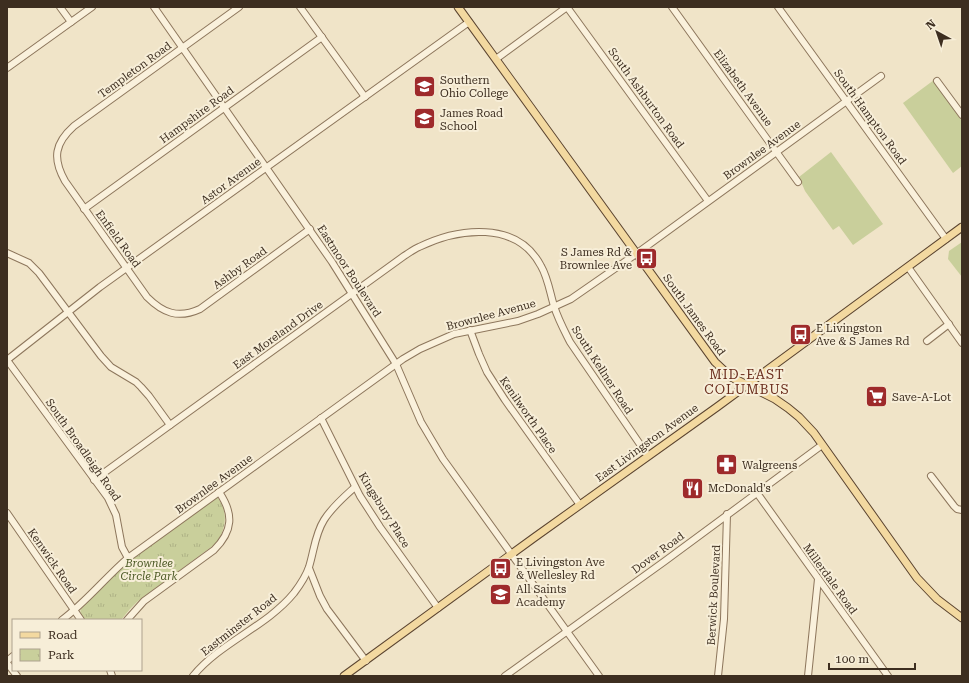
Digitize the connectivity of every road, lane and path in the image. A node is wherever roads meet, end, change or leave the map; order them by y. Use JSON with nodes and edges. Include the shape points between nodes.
{"nodes":[{"id":1,"x":60,"y":7,"type":"edge"},
{"id":2,"x":92,"y":7,"type":"edge"},
{"id":3,"x":154,"y":7,"type":"edge"},
{"id":4,"x":239,"y":7,"type":"edge"},
{"id":5,"x":300,"y":7,"type":"edge"},
{"id":6,"x":458,"y":7,"type":"edge"},
{"id":7,"x":567,"y":7,"type":"edge"},
{"id":8,"x":672,"y":7,"type":"edge"},
{"id":9,"x":778,"y":7,"type":"edge"},
{"id":10,"x":71,"y":22,"type":"junction"},
{"id":11,"x":469,"y":22,"type":"junction"},
{"id":12,"x":322,"y":37,"type":"junction"},
{"id":13,"x":183,"y":48,"type":"junction"},
{"id":14,"x":496,"y":59,"type":"junction"},
{"id":15,"x":7,"y":67,"type":"edge"},
{"id":16,"x":881,"y":76,"type":"dead end"},
{"id":17,"x":937,"y":80,"type":"dead end"},
{"id":18,"x":365,"y":97,"type":"junction"},
{"id":19,"x":846,"y":101,"type":"junction"},
{"id":20,"x":224,"y":107,"type":"junction"},
{"id":21,"x":962,"y":115,"type":"edge"},
{"id":22,"x":776,"y":151,"type":"junction"},
{"id":23,"x":57,"y":160,"type":"joint"},
{"id":24,"x":267,"y":168,"type":"junction"},
{"id":25,"x":798,"y":182,"type":"dead end"},
{"id":26,"x":708,"y":201,"type":"junction"},
{"id":27,"x":84,"y":209,"type":"junction"},
{"id":28,"x":962,"y":227,"type":"edge"},
{"id":29,"x":310,"y":229,"type":"junction"},
{"id":30,"x":484,"y":231,"type":"joint"},
{"id":31,"x":946,"y":239,"type":"junction"},
{"id":32,"x":7,"y":253,"type":"edge"},
{"id":33,"x":636,"y":254,"type":"junction"},
{"id":34,"x":908,"y":267,"type":"junction"},
{"id":35,"x":127,"y":268,"type":"junction"},
{"id":36,"x":352,"y":294,"type":"junction"},
{"id":37,"x":554,"y":307,"type":"junction"},
{"id":38,"x":68,"y":312,"type":"junction"},
{"id":39,"x":179,"y":314,"type":"joint"},
{"id":40,"x":949,"y":324,"type":"junction"},
{"id":41,"x":470,"y":330,"type":"junction"},
{"id":42,"x":927,"y":341,"type":"dead end"},
{"id":43,"x":962,"y":343,"type":"edge"},
{"id":44,"x":7,"y":360,"type":"edge"},
{"id":45,"x":396,"y":364,"type":"junction"},
{"id":46,"x":747,"y":385,"type":"junction"},
{"id":47,"x":321,"y":418,"type":"junction"},
{"id":48,"x":170,"y":425,"type":"junction"},
{"id":49,"x":822,"y":445,"type":"junction"},
{"id":50,"x":648,"y":456,"type":"junction"},
{"id":51,"x":931,"y":476,"type":"dead end"},
{"id":52,"x":94,"y":480,"type":"junction"},
{"id":53,"x":355,"y":487,"type":"junction"},
{"id":54,"x":218,"y":492,"type":"junction"},
{"id":55,"x":757,"y":493,"type":"junction"},
{"id":56,"x":580,"y":505,"type":"junction"},
{"id":57,"x":962,"y":510,"type":"edge"},
{"id":58,"x":7,"y":513,"type":"edge"},
{"id":59,"x":727,"y":514,"type":"junction"},
{"id":60,"x":511,"y":554,"type":"junction"},
{"id":61,"x":128,"y":558,"type":"junction"},
{"id":62,"x":309,"y":568,"type":"junction"},
{"id":63,"x":818,"y":579,"type":"junction"},
{"id":64,"x":438,"y":608,"type":"junction"},
{"id":65,"x":74,"y":611,"type":"junction"},
{"id":66,"x":962,"y":618,"type":"edge"},
{"id":67,"x":63,"y":619,"type":"edge"},
{"id":68,"x":80,"y":619,"type":"edge"},
{"id":69,"x":128,"y":619,"type":"edge"},
{"id":70,"x":567,"y":631,"type":"junction"},
{"id":71,"x":366,"y":661,"type":"junction"},
{"id":72,"x":193,"y":676,"type":"edge"},
{"id":73,"x":344,"y":676,"type":"edge"},
{"id":74,"x":505,"y":676,"type":"edge"},
{"id":75,"x":599,"y":676,"type":"edge"},
{"id":76,"x":718,"y":676,"type":"edge"},
{"id":77,"x":808,"y":676,"type":"edge"},
{"id":78,"x":888,"y":676,"type":"edge"}],
"edges":[{"from":1,"to":10,"type":"street"},
{"from":2,"to":10,"type":"street"},
{"from":3,"to":13,"type":"street","name":"Eastmoor Boulevard"},
{"from":4,"to":13,"type":"street","name":"Templeton Road"},
{"from":5,"to":12,"type":"street"},
{"from":6,"to":11,"type":"main road","name":"South James Road"},
{"from":7,"to":14,"type":"street"},
{"from":7,"to":26,"type":"street","name":"South Ashburton Road"},
{"from":8,"to":22,"type":"street","name":"Elizabeth Avenue"},
{"from":9,"to":19,"type":"street","name":"South Hampton Road"},
{"from":10,"to":15,"type":"street"},
{"from":11,"to":14,"type":"main road","name":"South James Road"},
{"from":11,"to":18,"type":"street","name":"Astor Avenue"},
{"from":12,"to":18,"type":"street"},
{"from":12,"to":20,"type":"street","name":"Hampshire Road"},
{"from":13,"to":20,"type":"street","name":"Eastmoor Boulevard"},
{"from":13,"to":23,"type":"street","name":"Templeton Road","via":[[67,132],[57,150]]},
{"from":14,"to":33,"type":"main road","name":"South James Road"},
{"from":16,"to":19,"type":"street","name":"Brownlee Avenue"},
{"from":17,"to":21,"type":"street"},
{"from":18,"to":24,"type":"street","name":"Astor Avenue"},
{"from":19,"to":22,"type":"street","name":"Brownlee Avenue"},
{"from":19,"to":31,"type":"street","name":"South Hampton Road"},
{"from":20,"to":24,"type":"street","name":"Eastmoor Boulevard"},
{"from":20,"to":27,"type":"street","name":"Hampshire Road"},
{"from":22,"to":25,"type":"street","name":"Elizabeth Avenue"},
{"from":22,"to":26,"type":"street","name":"Brownlee Avenue"},
{"from":23,"to":27,"type":"street","name":"Enfield Road","via":[[62,176]]},
{"from":24,"to":29,"type":"street","name":"Eastmoor Boulevard"},
{"from":24,"to":35,"type":"street","name":"Astor Avenue"},
{"from":26,"to":33,"type":"street","name":"Brownlee Avenue"},
{"from":27,"to":35,"type":"street","name":"Enfield Road"},
{"from":28,"to":31,"type":"main road","name":"East Livingston Avenue"},
{"from":29,"to":36,"type":"street","name":"Eastmoor Boulevard"},
{"from":29,"to":39,"type":"street","name":"Ashby Road","via":[[206,305],[193,312]]},
{"from":30,"to":36,"type":"street","name":"East Moreland Drive","via":[[457,234],[419,247]]},
{"from":30,"to":37,"type":"street","name":"South Kellner Road","via":[[512,238],[533,253],[544,271]]},
{"from":31,"to":34,"type":"main road","name":"East Livingston Avenue"},
{"from":32,"to":38,"type":"street","via":[[40,273]]},
{"from":33,"to":37,"type":"street","name":"Brownlee Avenue","via":[[576,296]]},
{"from":33,"to":46,"type":"main road","name":"South James Road","via":[[715,362],[731,377]]},
{"from":34,"to":40,"type":"street"},
{"from":34,"to":46,"type":"main road","name":"East Livingston Avenue"},
{"from":35,"to":38,"type":"street","name":"Astor Avenue"},
{"from":35,"to":39,"type":"street","name":"Enfield Road","via":[[154,304],[166,312]]},
{"from":36,"to":45,"type":"street","name":"Eastmoor Boulevard"},
{"from":36,"to":48,"type":"street","name":"East Moreland Drive"},
{"from":37,"to":41,"type":"street","name":"Brownlee Avenue","via":[[518,321]]},
{"from":37,"to":50,"type":"street","name":"South Kellner Road","via":[[570,342]]},
{"from":38,"to":44,"type":"street","name":"Astor Avenue"},
{"from":38,"to":48,"type":"street","via":[[107,363],[136,382]]},
{"from":40,"to":42,"type":"street"},
{"from":40,"to":43,"type":"street"},
{"from":41,"to":45,"type":"street","name":"Brownlee Avenue","via":[[420,349]]},
{"from":41,"to":56,"type":"street","name":"Kenilworth Place","via":[[493,383]]},
{"from":44,"to":52,"type":"street","name":"South Broadleigh Road"},
{"from":45,"to":47,"type":"street","name":"Brownlee Avenue"},
{"from":45,"to":60,"type":"street","name":"Eastmoor Boulevard","via":[[421,422],[443,459]]},
{"from":46,"to":49,"type":"main road","name":"South James Road","via":[[788,408]]},
{"from":46,"to":50,"type":"main road","name":"East Livingston Avenue"},
{"from":47,"to":53,"type":"street","name":"Kingsbury Place"},
{"from":47,"to":54,"type":"street","name":"Brownlee Avenue"},
{"from":48,"to":52,"type":"street","name":"East Moreland Drive"},
{"from":49,"to":55,"type":"street","name":"Dover Road"},
{"from":49,"to":66,"type":"main road","name":"South James Road","via":[[917,578]]},
{"from":50,"to":56,"type":"main road","name":"East Livingston Avenue"},
{"from":51,"to":57,"type":"street","via":[[954,506]]},
{"from":52,"to":61,"type":"street","name":"South Broadleigh Road","via":[[108,498],[116,515],[122,547]]},
{"from":53,"to":62,"type":"street","name":"Eastminster Road","via":[[324,520]]},
{"from":53,"to":64,"type":"street","name":"Kingsbury Place","via":[[380,527]]},
{"from":54,"to":61,"type":"street","name":"Brownlee Avenue"},
{"from":54,"to":69,"type":"street","via":[[230,516],[226,535],[221,543],[144,601]]},
{"from":55,"to":59,"type":"street","name":"Dover Road"},
{"from":55,"to":63,"type":"street","name":"Millerdale Road"},
{"from":56,"to":60,"type":"main road","name":"East Livingston Avenue"},
{"from":58,"to":65,"type":"street","name":"Kenwick Road"},
{"from":59,"to":70,"type":"street","name":"Dover Road"},
{"from":59,"to":76,"type":"street","name":"Berwick Boulevard","via":[[724,619]]},
{"from":60,"to":64,"type":"main road","name":"East Livingston Avenue"},
{"from":60,"to":70,"type":"street","name":"Eastmoor Boulevard"},
{"from":61,"to":65,"type":"street","name":"Brownlee Avenue"},
{"from":62,"to":71,"type":"street","via":[[327,609]]},
{"from":62,"to":72,"type":"street","name":"Eastminster Road","via":[[303,580],[284,603],[213,657]]},
{"from":63,"to":77,"type":"street"},
{"from":63,"to":78,"type":"street","name":"Millerdale Road"},
{"from":64,"to":71,"type":"main road","name":"East Livingston Avenue"},
{"from":65,"to":67,"type":"street","name":"Brownlee Avenue"},
{"from":65,"to":68,"type":"street","name":"Kenwick Road"},
{"from":70,"to":74,"type":"street","name":"Dover Road"},
{"from":70,"to":75,"type":"street","name":"Eastmoor Boulevard"},
{"from":71,"to":73,"type":"main road","name":"East Livingston Avenue"}]}
